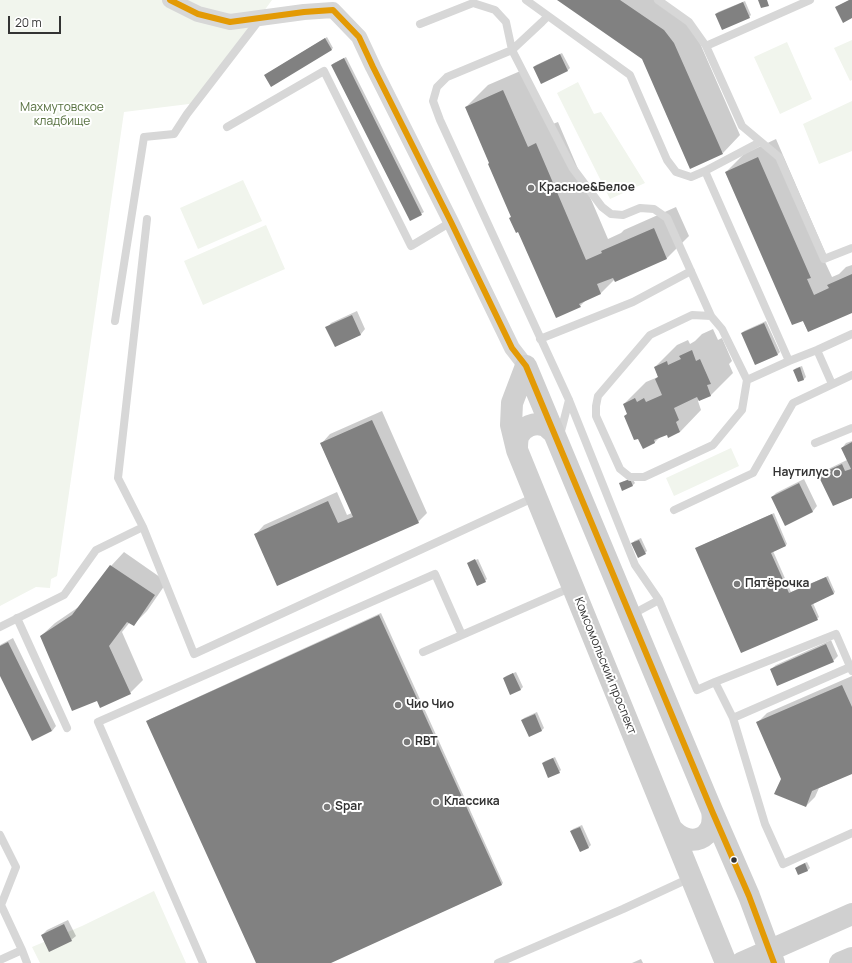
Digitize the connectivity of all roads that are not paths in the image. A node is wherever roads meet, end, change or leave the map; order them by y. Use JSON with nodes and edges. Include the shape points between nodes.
{"nodes":[{"id":1,"x":170,"y":0,"type":"edge"},
{"id":2,"x":526,"y":0,"type":"edge"},
{"id":3,"x":658,"y":0,"type":"edge"},
{"id":4,"x":810,"y":0,"type":"edge"},
{"id":5,"x":330,"y":5,"type":"edge"},
{"id":6,"x":548,"y":16,"type":"junction"},
{"id":7,"x":261,"y":18,"type":"junction"},
{"id":8,"x":420,"y":24,"type":"dead end"},
{"id":9,"x":706,"y":46,"type":"junction"},
{"id":10,"x":512,"y":50,"type":"junction"},
{"id":11,"x":226,"y":127,"type":"dead end"},
{"id":12,"x":760,"y":142,"type":"junction"},
{"id":13,"x":705,"y":171,"type":"junction"},
{"id":14,"x":147,"y":219,"type":"dead end"},
{"id":15,"x":451,"y":222,"type":"junction"},
{"id":16,"x":852,"y":248,"type":"edge"},
{"id":17,"x":691,"y":271,"type":"junction"},
{"id":18,"x":711,"y":316,"type":"junction"},
{"id":19,"x":115,"y":321,"type":"dead end"},
{"id":20,"x":852,"y":334,"type":"edge"},
{"id":21,"x":540,"y":339,"type":"junction"},
{"id":22,"x":817,"y":350,"type":"junction"},
{"id":23,"x":789,"y":361,"type":"junction"},
{"id":24,"x":526,"y":366,"type":"junction"},
{"id":25,"x":852,"y":375,"type":"edge"},
{"id":26,"x":747,"y":380,"type":"junction"},
{"id":27,"x":832,"y":384,"type":"junction"},
{"id":28,"x":568,"y":400,"type":"junction"},
{"id":29,"x":852,"y":428,"type":"edge"},
{"id":30,"x":556,"y":438,"type":"junction"},
{"id":31,"x":815,"y":443,"type":"dead end"},
{"id":32,"x":517,"y":450,"type":"junction"},
{"id":33,"x":536,"y":497,"type":"junction"},
{"id":34,"x":674,"y":510,"type":"dead end"},
{"id":35,"x":144,"y":527,"type":"junction"},
{"id":36,"x":572,"y":587,"type":"junction"},
{"id":37,"x":659,"y":600,"type":"junction"},
{"id":38,"x":630,"y":615,"type":"junction"},
{"id":39,"x":18,"y":618,"type":"junction"},
{"id":40,"x":0,"y":627,"type":"edge"},
{"id":41,"x":462,"y":635,"type":"junction"},
{"id":42,"x":423,"y":652,"type":"dead end"},
{"id":43,"x":851,"y":669,"type":"edge"},
{"id":44,"x":715,"y":682,"type":"junction"},
{"id":45,"x":733,"y":718,"type":"junction"},
{"id":46,"x":67,"y":728,"type":"dead end"},
{"id":47,"x":712,"y":811,"type":"junction"},
{"id":48,"x":671,"y":828,"type":"junction"},
{"id":49,"x":852,"y":833,"type":"edge"},
{"id":50,"x":0,"y":835,"type":"edge"},
{"id":51,"x":691,"y":878,"type":"junction"},
{"id":52,"x":1,"y":906,"type":"edge"},
{"id":53,"x":852,"y":914,"type":"edge"},
{"id":54,"x":22,"y":950,"type":"junction"},
{"id":55,"x":771,"y":957,"type":"edge"},
{"id":56,"x":852,"y":958,"type":"edge"},
{"id":57,"x":0,"y":960,"type":"edge"},
{"id":58,"x":27,"y":963,"type":"edge"},
{"id":59,"x":203,"y":963,"type":"edge"},
{"id":60,"x":498,"y":963,"type":"edge"},
{"id":61,"x":726,"y":963,"type":"edge"},
{"id":62,"x":741,"y":963,"type":"edge"},
{"id":63,"x":840,"y":963,"type":"edge"}],
"edges":[{"from":1,"to":7,"type":"street","via":[[198,14],[230,22]]},
{"from":2,"to":6,"type":"lane"},
{"from":3,"to":9,"type":"lane","via":[[689,22]]},
{"from":4,"to":9,"type":"lane"},
{"from":5,"to":7,"type":"street","via":[[304,12]]},
{"from":5,"to":15,"type":"street","via":[[359,37]]},
{"from":6,"to":10,"type":"lane"},
{"from":6,"to":13,"type":"lane","via":[[630,75],[667,160],[676,172],[691,177]]},
{"from":7,"to":19,"type":"lane","via":[[174,134],[144,137]]},
{"from":8,"to":10,"type":"lane","via":[[473,3],[495,10],[506,22]]},
{"from":9,"to":12,"type":"lane","via":[[742,126]]},
{"from":10,"to":17,"type":"lane","via":[[572,167],[602,206],[611,214],[623,215],[640,208],[654,208],[667,218]]},
{"from":10,"to":21,"type":"lane","via":[[447,77],[437,87],[433,101]]},
{"from":11,"to":15,"type":"lane","via":[[324,71],[411,246]]},
{"from":12,"to":13,"type":"lane"},
{"from":12,"to":16,"type":"lane","via":[[779,157],[824,259]]},
{"from":13,"to":23,"type":"lane"},
{"from":14,"to":35,"type":"lane","via":[[118,478]]},
{"from":15,"to":24,"type":"street","via":[[512,348]]},
{"from":17,"to":18,"type":"lane"},
{"from":17,"to":21,"type":"lane","via":[[634,302]]},
{"from":18,"to":26,"type":"lane","via":[[722,329]]},
{"from":18,"to":26,"type":"lane","via":[[692,315],[650,335],[598,396],[596,416],[620,469],[630,476],[644,477],[713,444],[742,410]]},
{"from":20,"to":22,"type":"lane"},
{"from":21,"to":28,"type":"lane"},
{"from":22,"to":23,"type":"lane"},
{"from":22,"to":27,"type":"lane"},
{"from":23,"to":26,"type":"lane"},
{"from":24,"to":30,"type":"street"},
{"from":24,"to":32,"type":"street","name":"Комсомольский проспект","via":[[512,403],[511,425]]},
{"from":25,"to":27,"type":"lane"},
{"from":27,"to":34,"type":"lane","via":[[793,402],[752,473]]},
{"from":28,"to":30,"type":"lane"},
{"from":28,"to":37,"type":"lane","via":[[635,565]]},
{"from":29,"to":31,"type":"lane"},
{"from":30,"to":32,"type":"street","via":[[545,426],[534,424],[522,430]]},
{"from":30,"to":38,"type":"street"},
{"from":32,"to":33,"type":"street","name":"Комсомольский проспект"},
{"from":33,"to":35,"type":"lane","via":[[194,654]]},
{"from":33,"to":36,"type":"street","name":"Комсомольский проспект"},
{"from":35,"to":39,"type":"lane","via":[[96,550],[64,594]]},
{"from":36,"to":41,"type":"lane"},
{"from":36,"to":48,"type":"street","name":"Комсомольский проспект"},
{"from":37,"to":38,"type":"lane"},
{"from":37,"to":44,"type":"lane","via":[[697,690]]},
{"from":38,"to":47,"type":"street"},
{"from":39,"to":40,"type":"lane"},
{"from":39,"to":46,"type":"lane"},
{"from":41,"to":42,"type":"lane"},
{"from":41,"to":59,"type":"lane","via":[[435,574],[98,722]]},
{"from":43,"to":44,"type":"lane","via":[[836,634]]},
{"from":43,"to":45,"type":"lane"},
{"from":44,"to":45,"type":"lane"},
{"from":45,"to":49,"type":"lane","via":[[765,824],[783,864]]},
{"from":47,"to":48,"type":"street","via":[[714,818],[709,832],[696,839],[682,838]]},
{"from":47,"to":55,"type":"street","via":[[749,896]]},
{"from":48,"to":51,"type":"street","name":"Комсомольский проспект"},
{"from":50,"to":52,"type":"lane","via":[[16,867]]},
{"from":51,"to":60,"type":"lane"},
{"from":51,"to":61,"type":"street","name":"Комсомольский проспект"},
{"from":52,"to":54,"type":"lane"},
{"from":53,"to":55,"type":"street"},
{"from":54,"to":57,"type":"lane"},
{"from":54,"to":58,"type":"lane"},
{"from":55,"to":62,"type":"street"},
{"from":56,"to":63,"type":"street"}]}
